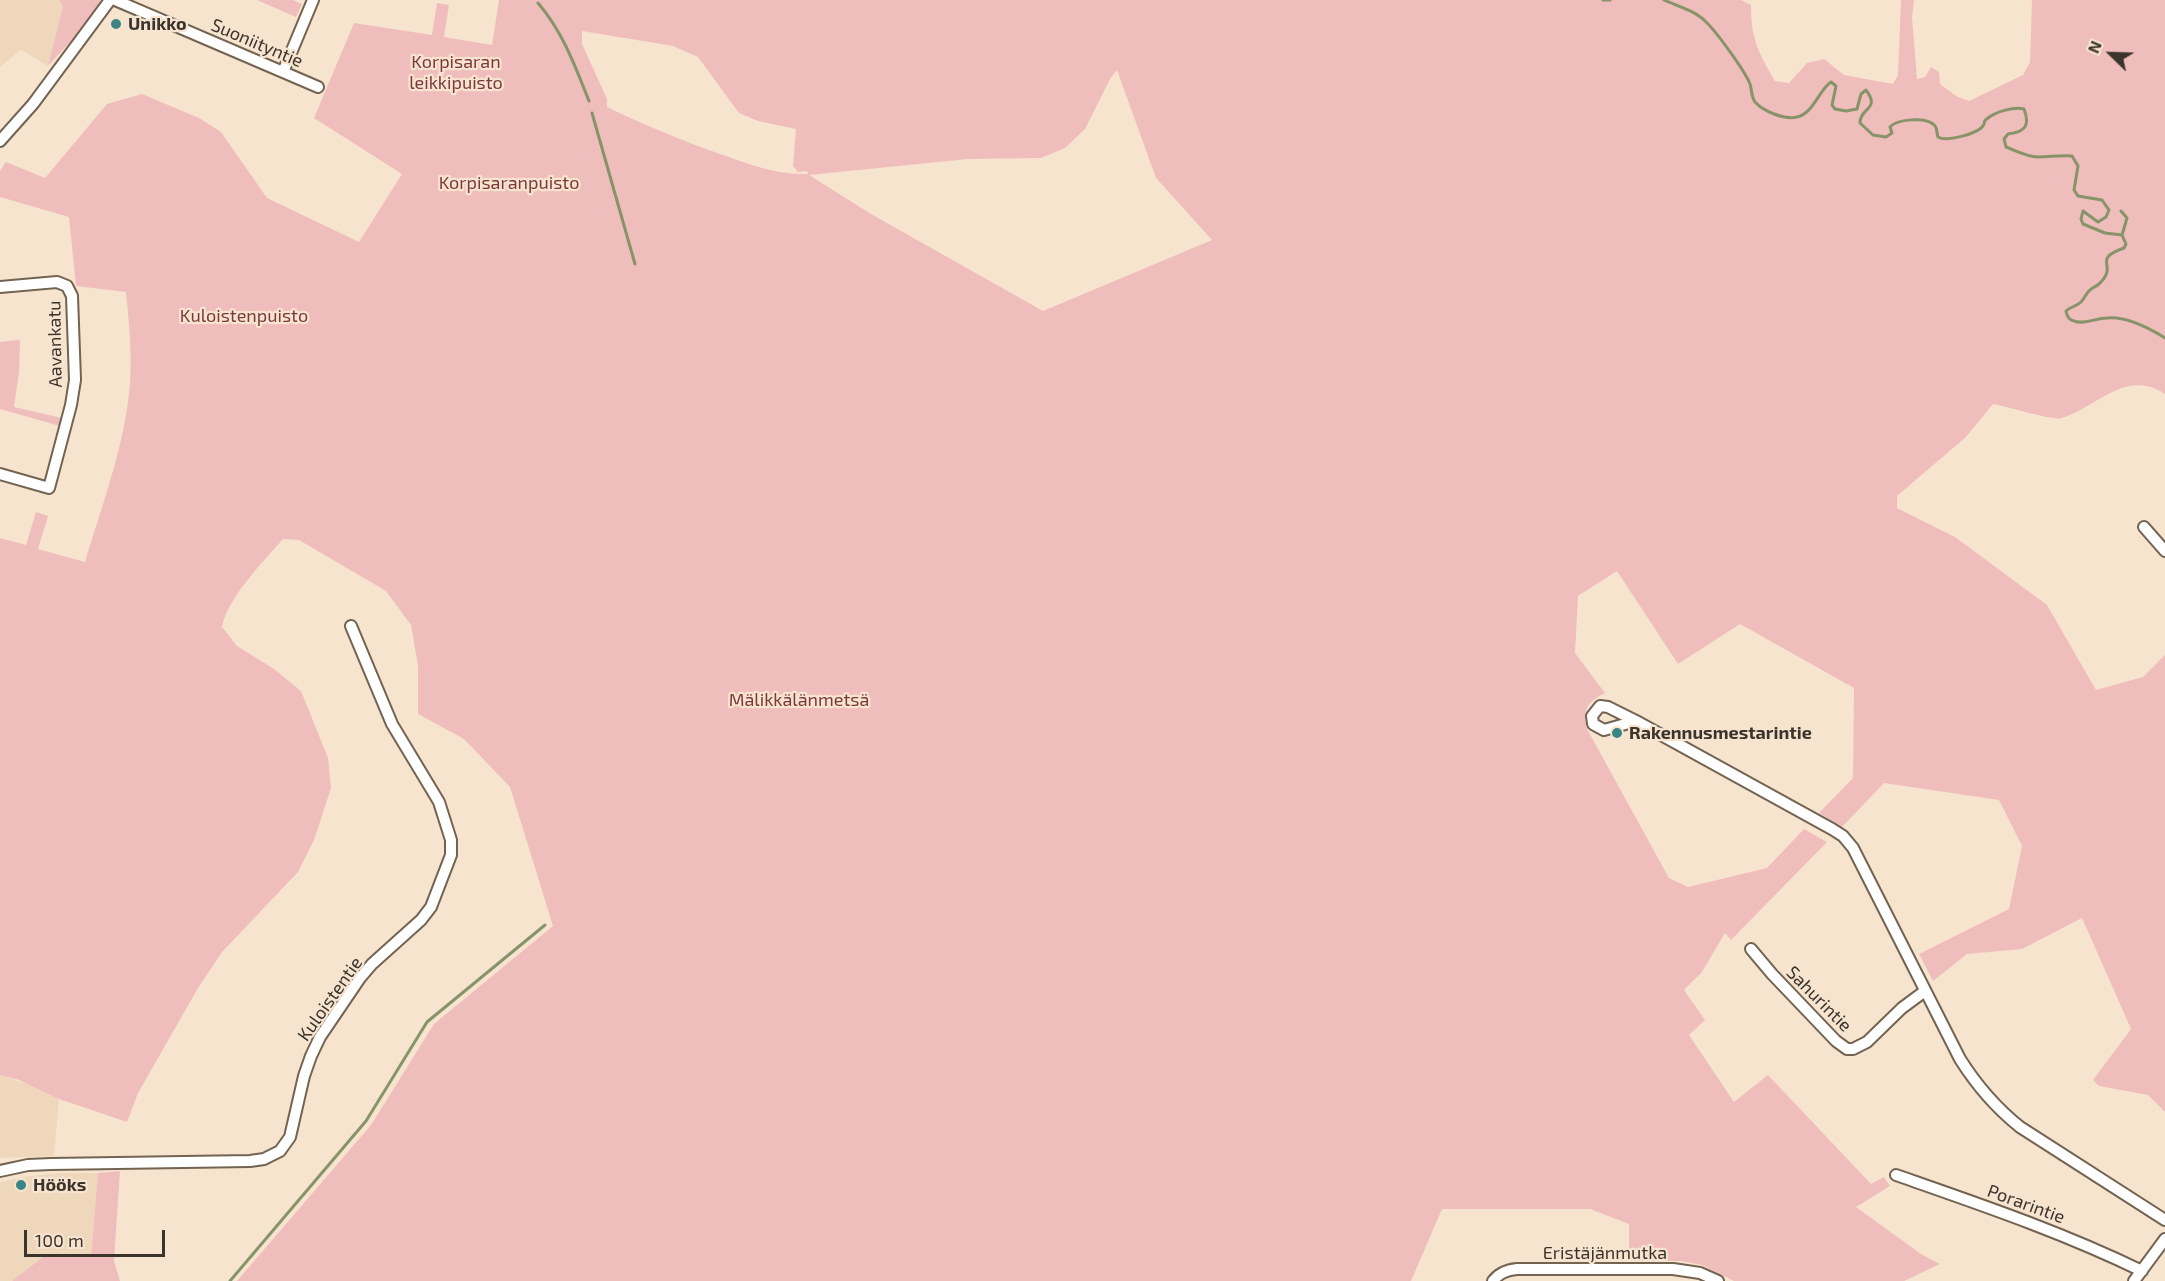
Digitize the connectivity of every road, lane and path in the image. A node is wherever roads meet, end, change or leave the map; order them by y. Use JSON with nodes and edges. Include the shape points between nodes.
{"nodes":[{"id":1,"x":110,"y":0,"type":"edge"},
{"id":2,"x":116,"y":0,"type":"edge"},
{"id":3,"x":313,"y":0,"type":"edge"},
{"id":4,"x":283,"y":72,"type":"junction"},
{"id":5,"x":318,"y":87,"type":"dead end"},
{"id":6,"x":0,"y":141,"type":"edge"},
{"id":7,"x":0,"y":287,"type":"edge"},
{"id":8,"x":0,"y":474,"type":"edge"},
{"id":9,"x":2144,"y":527,"type":"dead end"},
{"id":10,"x":2165,"y":551,"type":"edge"},
{"id":11,"x":351,"y":626,"type":"dead end"},
{"id":12,"x":1636,"y":721,"type":"dead end"},
{"id":13,"x":1751,"y":949,"type":"dead end"},
{"id":14,"x":1925,"y":991,"type":"junction"},
{"id":15,"x":0,"y":1171,"type":"edge"},
{"id":16,"x":1896,"y":1175,"type":"dead end"},
{"id":17,"x":2165,"y":1220,"type":"edge"},
{"id":18,"x":2165,"y":1239,"type":"edge"},
{"id":19,"x":2142,"y":1271,"type":"junction"},
{"id":20,"x":1493,"y":1281,"type":"edge"},
{"id":21,"x":1718,"y":1281,"type":"edge"},
{"id":22,"x":2134,"y":1281,"type":"edge"}],
"edges":[{"from":1,"to":6,"type":"street","via":[[33,104]]},
{"from":2,"to":4,"type":"street","name":"Suoniityntie"},
{"from":3,"to":4,"type":"street"},
{"from":4,"to":5,"type":"street","name":"Suoniityntie"},
{"from":7,"to":8,"type":"street","name":"Aavankatu","via":[[57,282],[67,286],[72,296],[75,355],[71,405],[49,488]]},
{"from":9,"to":10,"type":"street"},
{"from":11,"to":15,"type":"street","name":"Kuloistentie","via":[[392,724],[439,802],[452,855],[431,907],[360,978],[320,1037],[304,1076],[290,1137],[280,1151],[250,1161],[51,1164]]},
{"from":12,"to":14,"type":"street","via":[[1843,836],[1853,848]]},
{"from":13,"to":14,"type":"street","name":"Sahurintie","via":[[1847,1049],[1867,1042]]},
{"from":14,"to":17,"type":"street","via":[[1960,1059],[1989,1100],[2020,1127]]},
{"from":16,"to":19,"type":"street","name":"Porarintie","via":[[2089,1245]]},
{"from":18,"to":19,"type":"street"},
{"from":19,"to":22,"type":"street"},
{"from":20,"to":21,"type":"street","name":"Eristäjänmutka","via":[[1508,1270],[1673,1269],[1700,1273]]}]}
